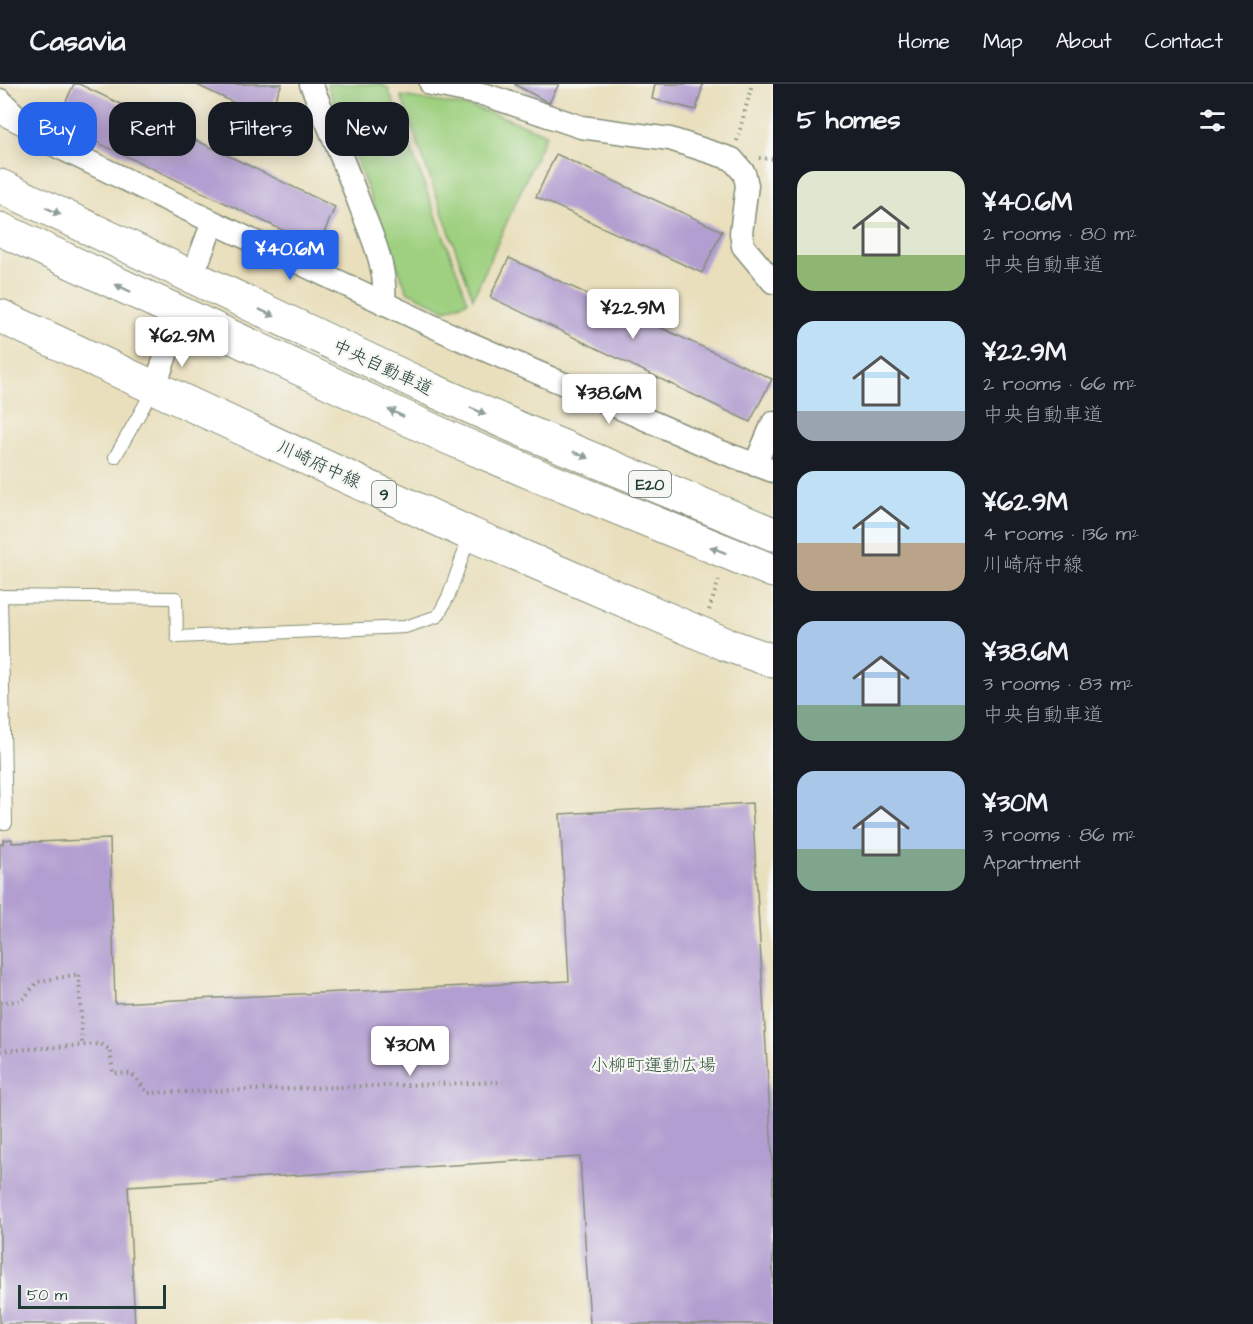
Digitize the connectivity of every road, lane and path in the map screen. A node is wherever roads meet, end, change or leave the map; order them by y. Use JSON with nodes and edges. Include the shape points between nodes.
{"nodes":[{"id":1,"x":311,"y":84,"type":"edge"},
{"id":2,"x":431,"y":84,"type":"edge"},
{"id":3,"x":752,"y":84,"type":"edge"},
{"id":4,"x":0,"y":100,"type":"edge"},
{"id":5,"x":0,"y":118,"type":"edge"},
{"id":6,"x":18,"y":118,"type":"edge"},
{"id":7,"x":18,"y":127,"type":"edge"},
{"id":8,"x":77,"y":156,"type":"edge"},
{"id":9,"x":732,"y":159,"type":"junction"},
{"id":10,"x":0,"y":186,"type":"edge"},
{"id":11,"x":213,"y":222,"type":"junction"},
{"id":12,"x":0,"y":229,"type":"edge"},
{"id":13,"x":199,"y":259,"type":"dead end"},
{"id":14,"x":773,"y":282,"type":"edge"},
{"id":15,"x":384,"y":304,"type":"junction"},
{"id":16,"x":0,"y":316,"type":"edge"},
{"id":17,"x":173,"y":334,"type":"dead end"},
{"id":18,"x":154,"y":389,"type":"junction"},
{"id":19,"x":773,"y":423,"type":"edge"},
{"id":20,"x":115,"y":457,"type":"dead end"},
{"id":21,"x":764,"y":468,"type":"edge"},
{"id":22,"x":470,"y":534,"type":"junction"},
{"id":23,"x":773,"y":534,"type":"edge"},
{"id":24,"x":773,"y":571,"type":"edge"},
{"id":25,"x":721,"y":574,"type":"dead end"},
{"id":26,"x":709,"y":610,"type":"dead end"},
{"id":27,"x":773,"y":661,"type":"edge"},
{"id":28,"x":0,"y":823,"type":"edge"},
{"id":29,"x":0,"y":1002,"type":"edge"},
{"id":30,"x":82,"y":1045,"type":"junction"},
{"id":31,"x":0,"y":1051,"type":"edge"},
{"id":32,"x":503,"y":1082,"type":"dead end"}],
"edges":[{"from":1,"to":15,"type":"street","via":[[382,262]]},
{"from":2,"to":9,"type":"street","via":[[486,95],[581,127],[670,139]]},
{"from":3,"to":9,"type":"path"},
{"from":4,"to":6,"type":"street"},
{"from":5,"to":7,"type":"lane"},
{"from":8,"to":11,"type":"street"},
{"from":9,"to":14,"type":"street","via":[[744,173],[747,185],[743,246]]},
{"from":10,"to":23,"type":"main road","name":"中央自動車道","number":"E20","one_way":true,"via":[[430,389]]},
{"from":11,"to":13,"type":"street"},
{"from":11,"to":15,"type":"street"},
{"from":24,"to":12,"type":"main road","name":"中央自動車道","number":"E20","one_way":true,"via":[[449,438]]},
{"from":15,"to":21,"type":"street"},
{"from":16,"to":18,"type":"main road","name":"川崎府中線","number":"9"},
{"from":17,"to":18,"type":"street"},
{"from":18,"to":20,"type":"lane"},
{"from":18,"to":22,"type":"main road","name":"川崎府中線","number":"9"},
{"from":19,"to":21,"type":"street"},
{"from":22,"to":27,"type":"main road","name":"川崎府中線","number":"9"},
{"from":22,"to":28,"type":"lane","via":[[438,616],[405,627],[177,637],[176,598],[1,596],[6,823]]},
{"from":25,"to":26,"type":"path"},
{"from":29,"to":30,"type":"path","via":[[22,1001],[36,982],[79,974]]},
{"from":30,"to":31,"type":"path"},
{"from":30,"to":32,"type":"path","via":[[101,1044],[110,1050],[113,1073],[132,1074],[148,1093]]}]}
